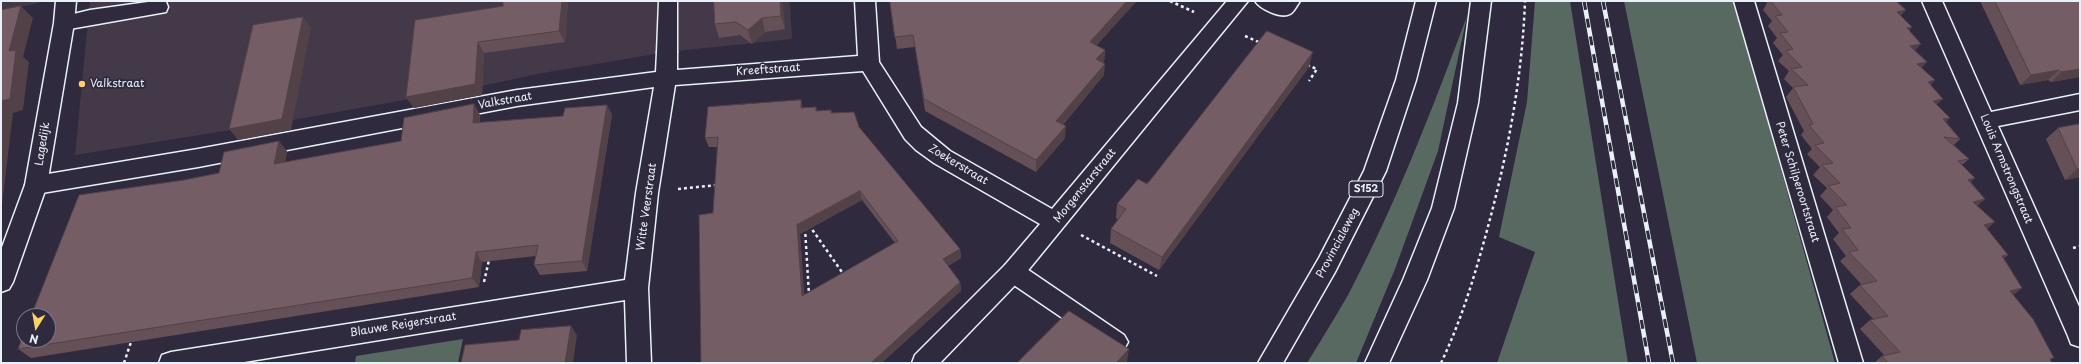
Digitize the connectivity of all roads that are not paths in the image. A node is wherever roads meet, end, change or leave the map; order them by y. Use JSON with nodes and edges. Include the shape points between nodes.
{"nodes":[{"id":1,"x":66,"y":1,"type":"edge"},
{"id":2,"x":668,"y":1,"type":"edge"},
{"id":3,"x":865,"y":1,"type":"edge"},
{"id":4,"x":1238,"y":1,"type":"edge"},
{"id":5,"x":1265,"y":1,"type":"edge"},
{"id":6,"x":1290,"y":1,"type":"edge"},
{"id":7,"x":1426,"y":1,"type":"edge"},
{"id":8,"x":1481,"y":1,"type":"edge"},
{"id":9,"x":1744,"y":1,"type":"edge"},
{"id":10,"x":1932,"y":1,"type":"edge"},
{"id":11,"x":159,"y":7,"type":"dead end"},
{"id":12,"x":64,"y":23,"type":"junction"},
{"id":13,"x":667,"y":52,"type":"joint"},
{"id":14,"x":869,"y":63,"type":"junction"},
{"id":15,"x":666,"y":78,"type":"junction"},
{"id":16,"x":2080,"y":102,"type":"edge"},
{"id":17,"x":1985,"y":121,"type":"junction"},
{"id":18,"x":36,"y":185,"type":"junction"},
{"id":19,"x":1056,"y":222,"type":"junction"},
{"id":20,"x":1013,"y":272,"type":"junction"},
{"id":21,"x":1,"y":282,"type":"edge"},
{"id":22,"x":636,"y":288,"type":"junction"},
{"id":23,"x":2080,"y":336,"type":"edge"},
{"id":24,"x":1116,"y":342,"type":"edge"},
{"id":25,"x":171,"y":363,"type":"edge"},
{"id":26,"x":639,"y":363,"type":"edge"},
{"id":27,"x":924,"y":363,"type":"edge"},
{"id":28,"x":1270,"y":363,"type":"edge"},
{"id":29,"x":1377,"y":363,"type":"edge"},
{"id":30,"x":1851,"y":363,"type":"edge"}],
"edges":[{"from":1,"to":12,"type":"street","name":"Lagedijk"},
{"from":2,"to":13,"type":"lane"},
{"from":3,"to":14,"type":"street"},
{"from":4,"to":19,"type":"street","name":"Morgenstarstraat"},
{"from":5,"to":6,"type":"street","via":[[1284,9]]},
{"from":7,"to":28,"type":"street","name":"Provincialeweg","number":"S152","via":[[1406,80],[1375,171],[1327,265]]},
{"from":8,"to":29,"type":"street","via":[[1468,103],[1443,208],[1415,280]]},
{"from":9,"to":30,"type":"street","name":"Peter Schilperoortstraat"},
{"from":10,"to":17,"type":"street","name":"Louis Armstrongstraat"},
{"from":11,"to":12,"type":"lane"},
{"from":12,"to":18,"type":"street","name":"Lagedijk"},
{"from":13,"to":15,"type":"street","name":"Witte Veerstraat"},
{"from":14,"to":15,"type":"street","name":"Kreeftstraat"},
{"from":14,"to":19,"type":"street","name":"Zoekerstraat","via":[[912,133],[924,144],[942,157]]},
{"from":15,"to":18,"type":"street","name":"Valkstraat","via":[[517,98],[198,158]]},
{"from":15,"to":22,"type":"street","name":"Witte Veerstraat","via":[[647,193]]},
{"from":16,"to":17,"type":"street"},
{"from":17,"to":23,"type":"street","name":"Louis Armstrongstraat"},
{"from":18,"to":21,"type":"street","name":"Lagedijk"},
{"from":19,"to":20,"type":"street","name":"Morgenstarstraat"},
{"from":20,"to":24,"type":"lane"},
{"from":20,"to":27,"type":"street","name":"Morgenstarstraat"},
{"from":22,"to":25,"type":"street","name":"Blauwe Reigerstraat"},
{"from":22,"to":26,"type":"street","name":"Witte Veerstraat"}]}
